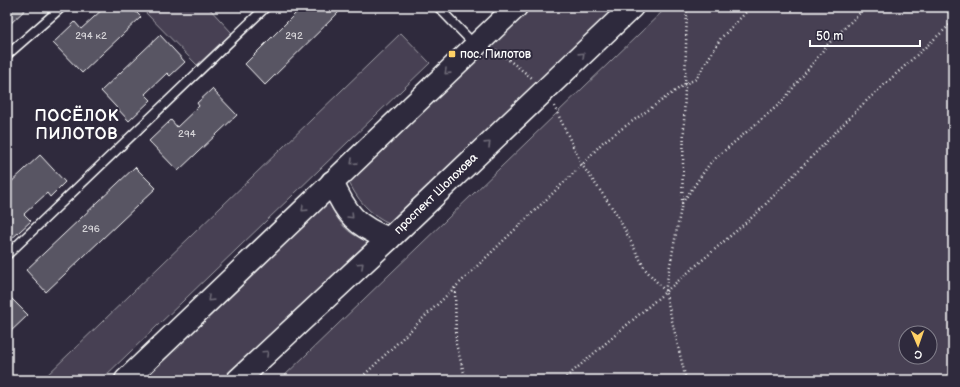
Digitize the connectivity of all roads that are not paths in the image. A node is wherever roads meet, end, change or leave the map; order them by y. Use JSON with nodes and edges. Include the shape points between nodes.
{"nodes":[{"id":1,"x":62,"y":7,"type":"edge"},
{"id":2,"x":266,"y":7,"type":"edge"},
{"id":3,"x":438,"y":7,"type":"edge"},
{"id":4,"x":516,"y":7,"type":"edge"},
{"id":5,"x":632,"y":7,"type":"edge"},
{"id":6,"x":478,"y":42,"type":"junction"},
{"id":7,"x":7,"y":55,"type":"edge"},
{"id":8,"x":332,"y":182,"type":"junction"},
{"id":9,"x":389,"y":239,"type":"junction"},
{"id":10,"x":7,"y":255,"type":"edge"},
{"id":11,"x":126,"y":380,"type":"edge"},
{"id":12,"x":238,"y":380,"type":"edge"}],
"edges":[{"from":1,"to":7,"type":"lane"},
{"from":2,"to":10,"type":"lane"},
{"from":3,"to":6,"type":"lane"},
{"from":4,"to":6,"type":"main road"},
{"from":9,"to":5,"type":"main road","name":"проспект Шолохова","one_way":true},
{"from":6,"to":8,"type":"main road","one_way":true},
{"from":8,"to":9,"type":"main road","one_way":true,"via":[[346,212],[360,225]]},
{"from":8,"to":11,"type":"main road","one_way":true},
{"from":12,"to":9,"type":"main road","name":"проспект Шолохова","one_way":true}]}
